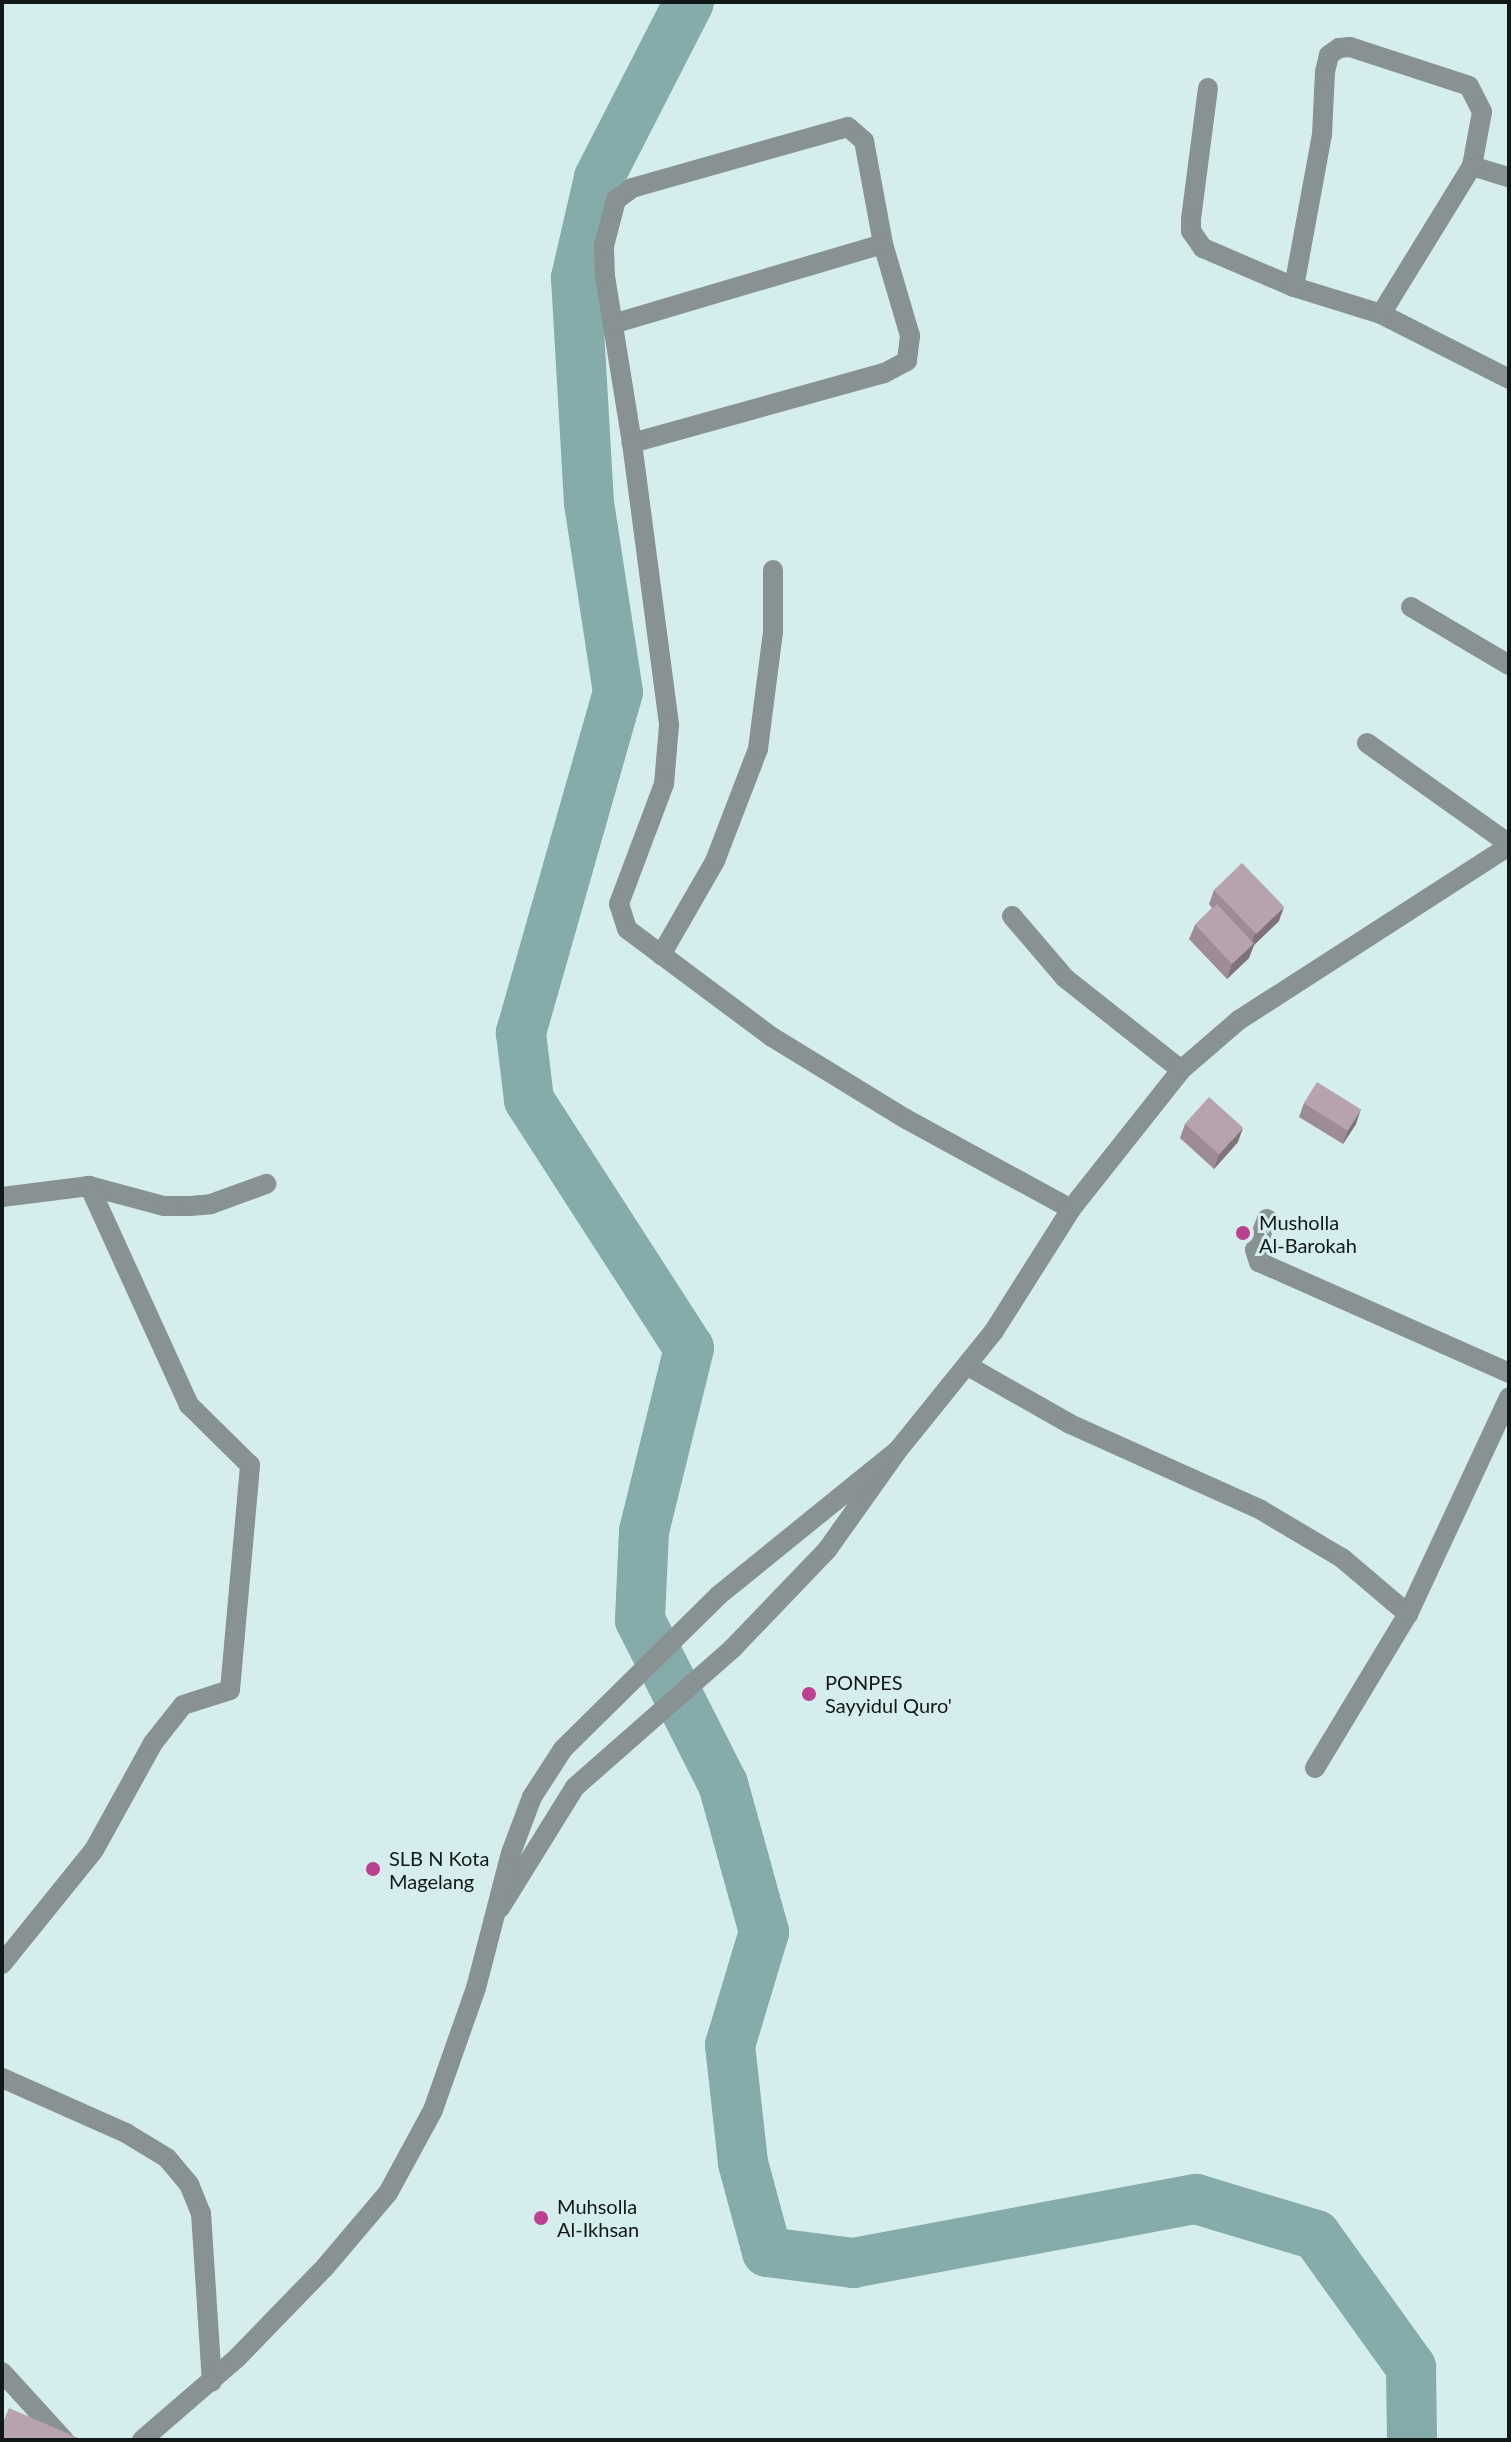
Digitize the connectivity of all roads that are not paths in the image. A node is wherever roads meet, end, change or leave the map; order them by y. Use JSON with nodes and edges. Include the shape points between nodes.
{"nodes":[{"id":1,"x":1208,"y":88,"type":"dead end"},
{"id":2,"x":1472,"y":166,"type":"junction"},
{"id":3,"x":1509,"y":177,"type":"edge"},
{"id":4,"x":883,"y":244,"type":"junction"},
{"id":5,"x":1294,"y":287,"type":"junction"},
{"id":6,"x":1381,"y":314,"type":"junction"},
{"id":7,"x":616,"y":323,"type":"junction"},
{"id":8,"x":1509,"y":379,"type":"edge"},
{"id":9,"x":632,"y":443,"type":"junction"},
{"id":10,"x":773,"y":570,"type":"dead end"},
{"id":11,"x":1411,"y":607,"type":"dead end"},
{"id":12,"x":1509,"y":665,"type":"edge"},
{"id":13,"x":1367,"y":743,"type":"dead end"},
{"id":14,"x":1509,"y":845,"type":"edge"},
{"id":15,"x":1012,"y":916,"type":"dead end"},
{"id":16,"x":661,"y":955,"type":"junction"},
{"id":17,"x":1181,"y":1070,"type":"junction"},
{"id":18,"x":266,"y":1184,"type":"dead end"},
{"id":19,"x":89,"y":1186,"type":"junction"},
{"id":20,"x":2,"y":1197,"type":"edge"},
{"id":21,"x":1071,"y":1209,"type":"junction"},
{"id":22,"x":1267,"y":1219,"type":"dead end"},
{"id":23,"x":968,"y":1366,"type":"junction"},
{"id":24,"x":1509,"y":1373,"type":"edge"},
{"id":25,"x":1509,"y":1397,"type":"edge"},
{"id":26,"x":898,"y":1450,"type":"junction"},
{"id":27,"x":1408,"y":1614,"type":"junction"},
{"id":28,"x":1315,"y":1768,"type":"dead end"},
{"id":29,"x":493,"y":1918,"type":"junction"},
{"id":30,"x":2,"y":1964,"type":"edge"},
{"id":31,"x":2,"y":2078,"type":"edge"},
{"id":32,"x":2,"y":2372,"type":"edge"},
{"id":33,"x":212,"y":2382,"type":"junction"},
{"id":34,"x":64,"y":2440,"type":"edge"},
{"id":35,"x":142,"y":2440,"type":"edge"}],
"edges":[{"from":1,"to":5,"type":"street","via":[[1191,231],[1216,256]]},
{"from":2,"to":3,"type":"street"},
{"from":2,"to":5,"type":"street","via":[[1482,112],[1469,86],[1350,47],[1339,48],[1329,55],[1325,72],[1322,135]]},
{"from":2,"to":6,"type":"street"},
{"from":4,"to":7,"type":"street"},
{"from":4,"to":7,"type":"street","via":[[864,141],[848,127],[632,188],[616,200],[604,246]]},
{"from":4,"to":9,"type":"street","via":[[910,336],[907,361],[884,373]]},
{"from":5,"to":6,"type":"street"},
{"from":6,"to":8,"type":"street"},
{"from":7,"to":9,"type":"street"},
{"from":9,"to":16,"type":"street","via":[[669,725],[664,784],[619,904],[627,929]]},
{"from":10,"to":16,"type":"street","via":[[773,632],[758,749],[715,861]]},
{"from":11,"to":12,"type":"street"},
{"from":13,"to":14,"type":"street"},
{"from":14,"to":17,"type":"street","via":[[1239,1020]]},
{"from":15,"to":17,"type":"street","via":[[1065,978]]},
{"from":16,"to":21,"type":"street","via":[[772,1037],[906,1119]]},
{"from":17,"to":21,"type":"street"},
{"from":18,"to":19,"type":"street","via":[[190,1206],[164,1206]]},
{"from":19,"to":20,"type":"street"},
{"from":19,"to":30,"type":"street","via":[[189,1405],[250,1465],[230,1690],[183,1705],[153,1743],[94,1850]]},
{"from":21,"to":23,"type":"street"},
{"from":22,"to":24,"type":"street","via":[[1255,1250],[1259,1262]]},
{"from":23,"to":26,"type":"street"},
{"from":23,"to":27,"type":"street","via":[[1070,1424],[1261,1510],[1342,1558]]},
{"from":25,"to":27,"type":"street"},
{"from":26,"to":29,"type":"street","via":[[827,1550],[732,1649],[575,1787]]},
{"from":26,"to":29,"type":"street","via":[[719,1595],[563,1749],[532,1797]]},
{"from":27,"to":28,"type":"street"},
{"from":29,"to":33,"type":"street","via":[[476,1988],[433,2110],[388,2193],[326,2266]]},
{"from":31,"to":33,"type":"street","via":[[126,2133],[167,2158],[189,2184],[201,2213]]},
{"from":32,"to":34,"type":"street"},
{"from":33,"to":35,"type":"street"}]}
